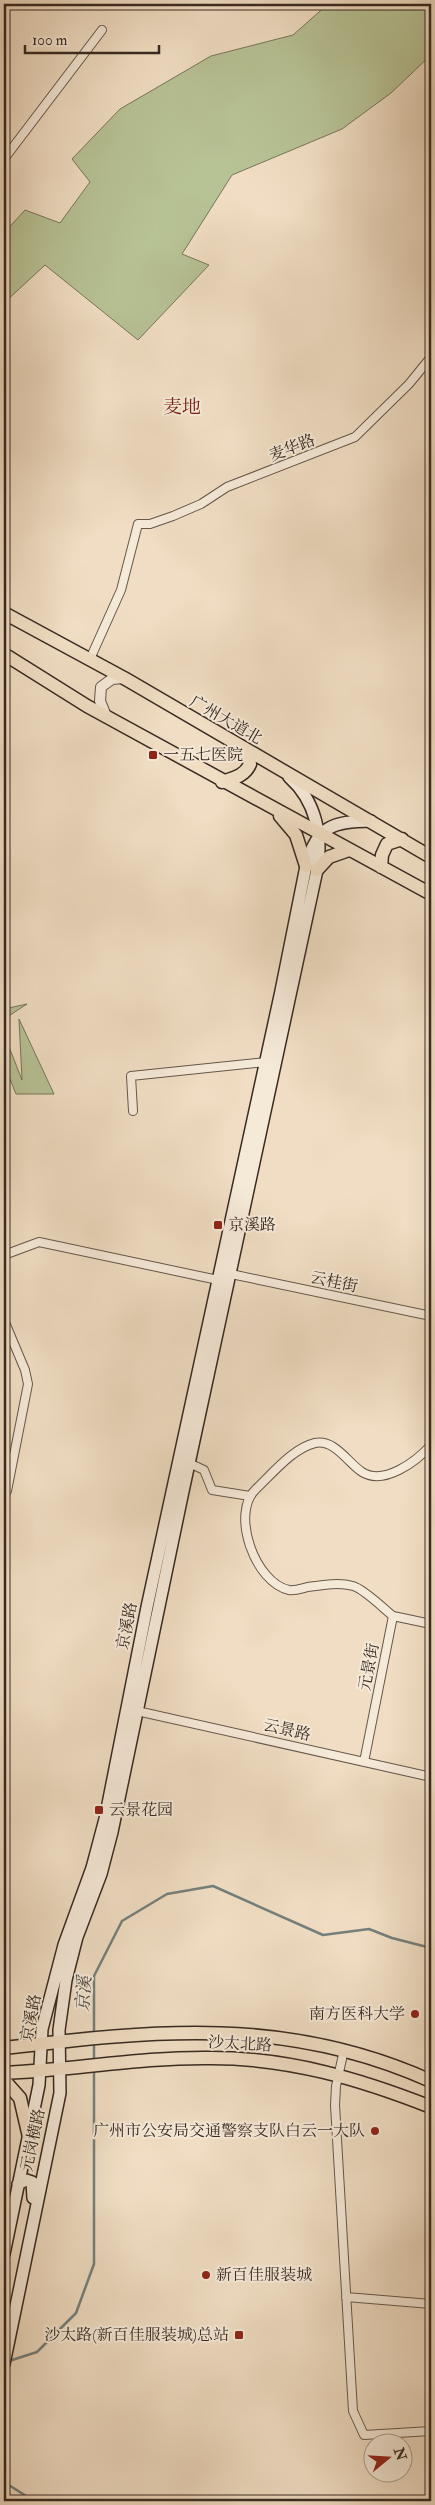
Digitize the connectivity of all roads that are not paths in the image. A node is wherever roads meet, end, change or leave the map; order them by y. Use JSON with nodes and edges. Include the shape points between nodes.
{"nodes":[{"id":1,"x":102,"y":30,"type":"dead end"},
{"id":2,"x":4,"y":158,"type":"edge"},
{"id":3,"x":431,"y":357,"type":"edge"},
{"id":4,"x":4,"y":613,"type":"edge"},
{"id":5,"x":4,"y":654,"type":"edge"},
{"id":6,"x":90,"y":660,"type":"junction"},
{"id":7,"x":124,"y":678,"type":"junction"},
{"id":8,"x":106,"y":716,"type":"junction"},
{"id":9,"x":246,"y":750,"type":"junction"},
{"id":10,"x":281,"y":770,"type":"junction"},
{"id":11,"x":222,"y":782,"type":"junction"},
{"id":12,"x":269,"y":806,"type":"junction"},
{"id":13,"x":372,"y":821,"type":"junction"},
{"id":14,"x":319,"y":834,"type":"junction"},
{"id":15,"x":402,"y":839,"type":"junction"},
{"id":16,"x":349,"y":850,"type":"junction"},
{"id":17,"x":431,"y":857,"type":"edge"},
{"id":18,"x":381,"y":867,"type":"junction"},
{"id":19,"x":312,"y":868,"type":"junction"},
{"id":20,"x":431,"y":894,"type":"edge"},
{"id":21,"x":266,"y":1062,"type":"junction"},
{"id":22,"x":133,"y":1111,"type":"dead end"},
{"id":23,"x":4,"y":1254,"type":"edge"},
{"id":24,"x":231,"y":1274,"type":"junction"},
{"id":25,"x":218,"y":1280,"type":"junction"},
{"id":26,"x":431,"y":1316,"type":"edge"},
{"id":27,"x":4,"y":1320,"type":"edge"},
{"id":28,"x":431,"y":1445,"type":"edge"},
{"id":29,"x":189,"y":1463,"type":"junction"},
{"id":30,"x":8,"y":1491,"type":"dead end"},
{"id":31,"x":250,"y":1496,"type":"junction"},
{"id":32,"x":393,"y":1616,"type":"junction"},
{"id":33,"x":431,"y":1624,"type":"edge"},
{"id":34,"x":137,"y":1711,"type":"junction"},
{"id":35,"x":364,"y":1762,"type":"junction"},
{"id":36,"x":431,"y":1777,"type":"edge"},
{"id":37,"x":59,"y":2042,"type":"junction"},
{"id":38,"x":40,"y":2044,"type":"junction"},
{"id":39,"x":4,"y":2048,"type":"edge"},
{"id":40,"x":344,"y":2050,"type":"junction"},
{"id":41,"x":60,"y":2069,"type":"junction"},
{"id":42,"x":40,"y":2072,"type":"junction"},
{"id":43,"x":4,"y":2073,"type":"edge"},
{"id":44,"x":338,"y":2075,"type":"junction"},
{"id":45,"x":4,"y":2080,"type":"edge"},
{"id":46,"x":431,"y":2081,"type":"edge"},
{"id":47,"x":431,"y":2107,"type":"edge"},
{"id":48,"x":29,"y":2137,"type":"junction"},
{"id":49,"x":18,"y":2184,"type":"junction"},
{"id":50,"x":35,"y":2212,"type":"junction"},
{"id":51,"x":4,"y":2254,"type":"edge"},
{"id":52,"x":346,"y":2297,"type":"junction"},
{"id":53,"x":431,"y":2304,"type":"edge"},
{"id":54,"x":4,"y":2364,"type":"edge"},
{"id":55,"x":431,"y":2432,"type":"edge"}],
"edges":[{"from":1,"to":2,"type":"street"},
{"from":3,"to":6,"type":"street","name":"麦华路","via":[[409,384],[354,437],[227,487],[201,504],[173,516],[150,524],[138,524],[121,590]]},
{"from":4,"to":6,"type":"main road","name":"广州大道北"},
{"from":5,"to":8,"type":"main road"},
{"from":6,"to":7,"type":"main road","name":"广州大道北"},
{"from":7,"to":8,"type":"street","via":[[112,679],[101,687],[100,701]]},
{"from":7,"to":9,"type":"main road","name":"广州大道北"},
{"from":8,"to":11,"type":"main road"},
{"from":9,"to":10,"type":"main road","name":"广州大道北"},
{"from":9,"to":11,"type":"main road","via":[[250,764],[248,769]]},
{"from":10,"to":13,"type":"main road","name":"广州大道北"},
{"from":10,"to":14,"type":"main road","name":"京溪路","via":[[306,796]]},
{"from":11,"to":12,"type":"main road"},
{"from":12,"to":14,"type":"main road"},
{"from":12,"to":19,"type":"main road","via":[[296,834]]},
{"from":13,"to":14,"type":"main road","via":[[345,822]]},
{"from":13,"to":15,"type":"main road","name":"广州大道北"},
{"from":14,"to":16,"type":"main road"},
{"from":14,"to":19,"type":"main road","name":"京溪路"},
{"from":15,"to":17,"type":"main road","name":"广州大道北"},
{"from":15,"to":18,"type":"main road","via":[[387,844]]},
{"from":16,"to":18,"type":"main road"},
{"from":16,"to":19,"type":"main road"},
{"from":18,"to":20,"type":"main road"},
{"from":19,"to":21,"type":"main road","name":"京溪路"},
{"from":19,"to":24,"type":"main road","name":"京溪路"},
{"from":21,"to":22,"type":"street","via":[[131,1076]]},
{"from":21,"to":25,"type":"main road","name":"京溪路"},
{"from":23,"to":25,"type":"street","via":[[39,1242]]},
{"from":24,"to":26,"type":"street","name":"云桂街"},
{"from":24,"to":29,"type":"main road","name":"京溪路"},
{"from":25,"to":38,"type":"main road","name":"京溪路","via":[[105,1819],[92,1868],[64,1945]]},
{"from":27,"to":30,"type":"street","via":[[28,1384]]},
{"from":28,"to":31,"type":"street","via":[[396,1472],[379,1476],[363,1473],[333,1447],[318,1442],[304,1446]]},
{"from":29,"to":31,"type":"street","via":[[204,1470],[212,1490]]},
{"from":29,"to":34,"type":"main road","name":"京溪路"},
{"from":31,"to":32,"type":"street","via":[[246,1502],[246,1531],[261,1568],[273,1581],[290,1590],[324,1584],[354,1586]]},
{"from":32,"to":33,"type":"street"},
{"from":32,"to":35,"type":"street","name":"元景街"},
{"from":34,"to":35,"type":"street","name":"云景路"},
{"from":34,"to":37,"type":"main road","name":"京溪路","via":[[107,1852],[72,1955]]},
{"from":35,"to":36,"type":"street","name":"云景路"},
{"from":37,"to":38,"type":"main road","name":"沙太北路"},
{"from":37,"to":40,"type":"main road","name":"沙太北路","via":[[171,2033],[222,2033],[287,2038]]},
{"from":37,"to":41,"type":"main road","name":"京溪路"},
{"from":38,"to":39,"type":"main road","name":"沙太北路"},
{"from":38,"to":42,"type":"main road","name":"京溪路"},
{"from":40,"to":44,"type":"street"},
{"from":40,"to":46,"type":"main road","name":"沙太北路","via":[[397,2066]]},
{"from":41,"to":42,"type":"main road","name":"沙太北路"},
{"from":41,"to":44,"type":"main road","name":"沙太北路","via":[[210,2058],[254,2059]]},
{"from":41,"to":50,"type":"main road","name":"元岗横路","via":[[60,2093]]},
{"from":42,"to":43,"type":"main road","name":"沙太北路"},
{"from":42,"to":48,"type":"main road","name":"元岗横路"},
{"from":44,"to":47,"type":"main road","name":"沙太北路","via":[[399,2093]]},
{"from":44,"to":52,"type":"street","via":[[336,2144]]},
{"from":45,"to":48,"type":"main road","via":[[20,2098]]},
{"from":48,"to":49,"type":"main road","name":"元岗横路"},
{"from":49,"to":50,"type":"main road","via":[[26,2180],[32,2182]]},
{"from":49,"to":51,"type":"main road","name":"元岗横路"},
{"from":50,"to":54,"type":"main road","name":"元岗横路"},
{"from":52,"to":53,"type":"street"},
{"from":52,"to":55,"type":"street","via":[[354,2412],[364,2435]]}]}
